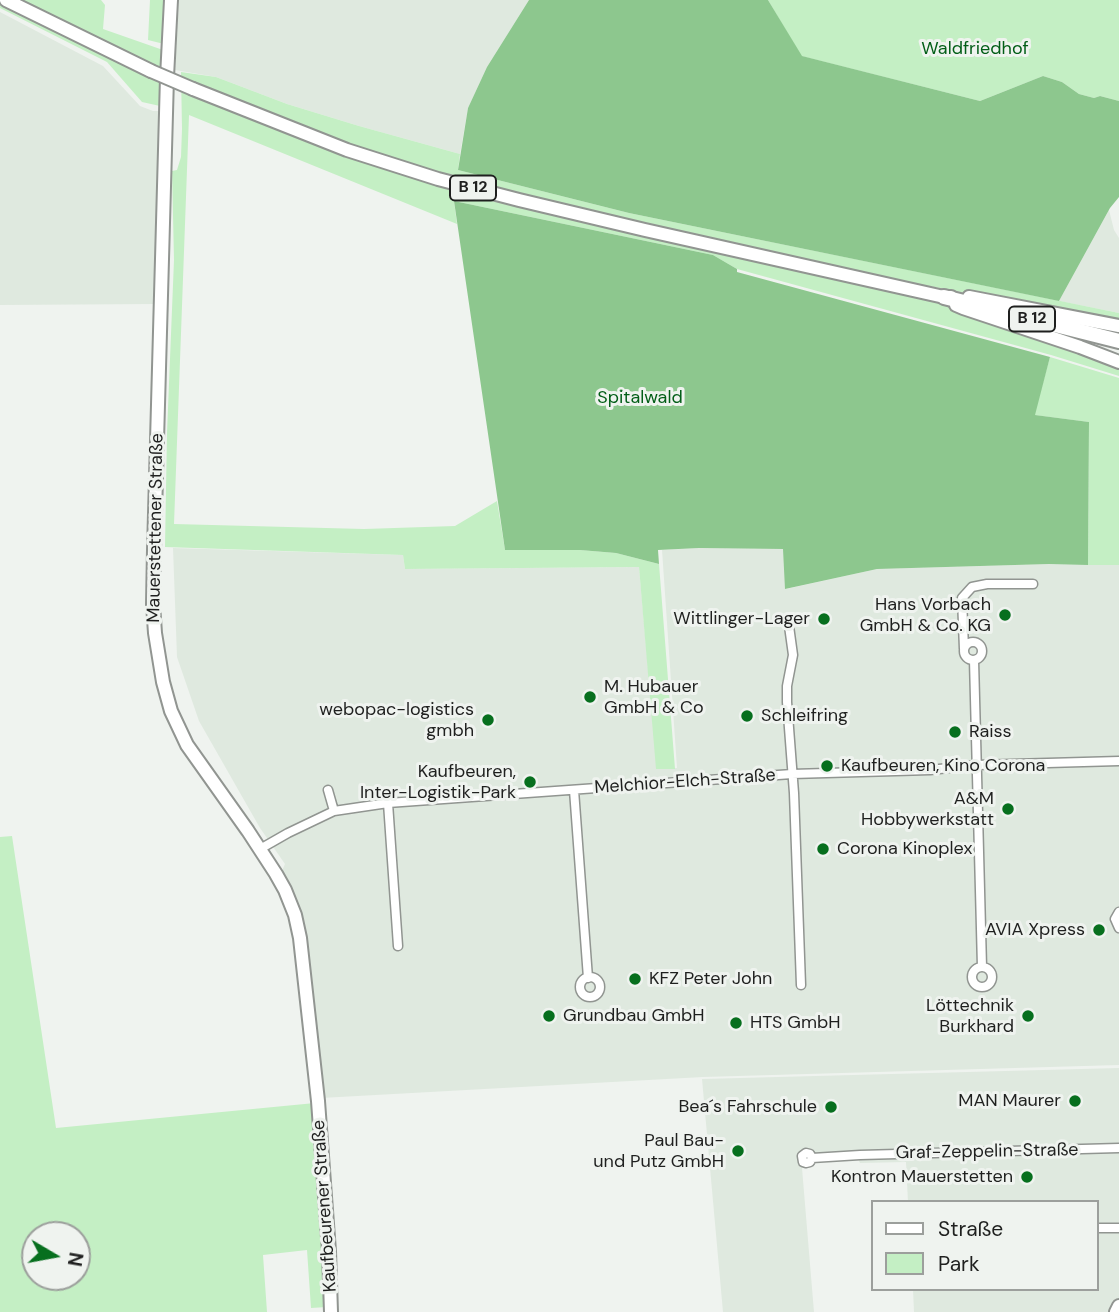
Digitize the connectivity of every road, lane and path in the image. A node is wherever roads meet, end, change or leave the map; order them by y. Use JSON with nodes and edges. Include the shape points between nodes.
{"nodes":[{"id":1,"x":6,"y":0,"type":"edge"},
{"id":2,"x":171,"y":0,"type":"edge"},
{"id":3,"x":944,"y":297,"type":"junction"},
{"id":4,"x":1119,"y":326,"type":"edge"},
{"id":5,"x":1119,"y":341,"type":"edge"},
{"id":6,"x":1119,"y":362,"type":"edge"},
{"id":7,"x":1033,"y":584,"type":"dead end"},
{"id":8,"x":789,"y":626,"type":"dead end"},
{"id":9,"x":964,"y":649,"type":"junction"},
{"id":10,"x":974,"y":660,"type":"junction"},
{"id":11,"x":1119,"y":761,"type":"edge"},
{"id":12,"x":976,"y":765,"type":"junction"},
{"id":13,"x":793,"y":774,"type":"junction"},
{"id":14,"x":328,"y":790,"type":"dead end"},
{"id":15,"x":574,"y":790,"type":"junction"},
{"id":16,"x":388,"y":803,"type":"junction"},
{"id":17,"x":334,"y":811,"type":"junction"},
{"id":18,"x":260,"y":849,"type":"junction"},
{"id":19,"x":1119,"y":912,"type":"edge"},
{"id":20,"x":1119,"y":928,"type":"edge"},
{"id":21,"x":398,"y":946,"type":"dead end"},
{"id":22,"x":982,"y":967,"type":"dead end"},
{"id":23,"x":588,"y":978,"type":"dead end"},
{"id":24,"x":801,"y":985,"type":"dead end"},
{"id":25,"x":318,"y":1101,"type":"joint"},
{"id":26,"x":1119,"y":1148,"type":"edge"},
{"id":27,"x":812,"y":1158,"type":"dead end"},
{"id":28,"x":1098,"y":1228,"type":"edge"},
{"id":29,"x":1119,"y":1228,"type":"edge"},
{"id":30,"x":1119,"y":1306,"type":"edge"},
{"id":31,"x":331,"y":1312,"type":"edge"},
{"id":32,"x":1116,"y":1312,"type":"edge"}],
"edges":[{"from":1,"to":3,"type":"main road","number":"B 12","bridge":true,"via":[[194,89],[347,150],[438,179]]},
{"from":2,"to":18,"type":"main road","name":"Mauerstettener Straße","via":[[155,633],[171,711],[187,745]]},
{"from":3,"to":4,"type":"main road","number":"B 12","via":[[966,296]]},
{"from":3,"to":5,"type":"highway","number":"B 12"},
{"from":3,"to":6,"type":"main road","via":[[963,309]]},
{"from":7,"to":9,"type":"street","via":[[972,587],[962,598]]},
{"from":8,"to":13,"type":"street","via":[[793,654],[787,702]]},
{"from":9,"to":10,"type":"street","via":[[967,658]]},
{"from":9,"to":10,"type":"street","via":[[970,642],[981,645],[982,653]]},
{"from":10,"to":12,"type":"street"},
{"from":11,"to":12,"type":"street","name":"Melchior-Elch-Straße"},
{"from":12,"to":13,"type":"street","name":"Melchior-Elch-Straße"},
{"from":12,"to":22,"type":"street"},
{"from":13,"to":15,"type":"street","name":"Melchior-Elch-Straße"},
{"from":13,"to":24,"type":"street"},
{"from":14,"to":17,"type":"street"},
{"from":15,"to":16,"type":"street","name":"Melchior-Elch-Straße"},
{"from":15,"to":23,"type":"street"},
{"from":16,"to":17,"type":"street","name":"Melchior-Elch-Straße"},
{"from":16,"to":21,"type":"street"},
{"from":17,"to":18,"type":"street","name":"Melchior-Elch-Straße"},
{"from":18,"to":25,"type":"main road","name":"Mauerstettener Straße","via":[[295,915]]},
{"from":19,"to":20,"type":"street","via":[[1115,919]]},
{"from":25,"to":31,"type":"main road","name":"Kaufbeurener Straße"},
{"from":26,"to":27,"type":"street","name":"Graf-Zeppelin-Straße"},
{"from":28,"to":29,"type":"street"},
{"from":30,"to":32,"type":"main road"}]}
